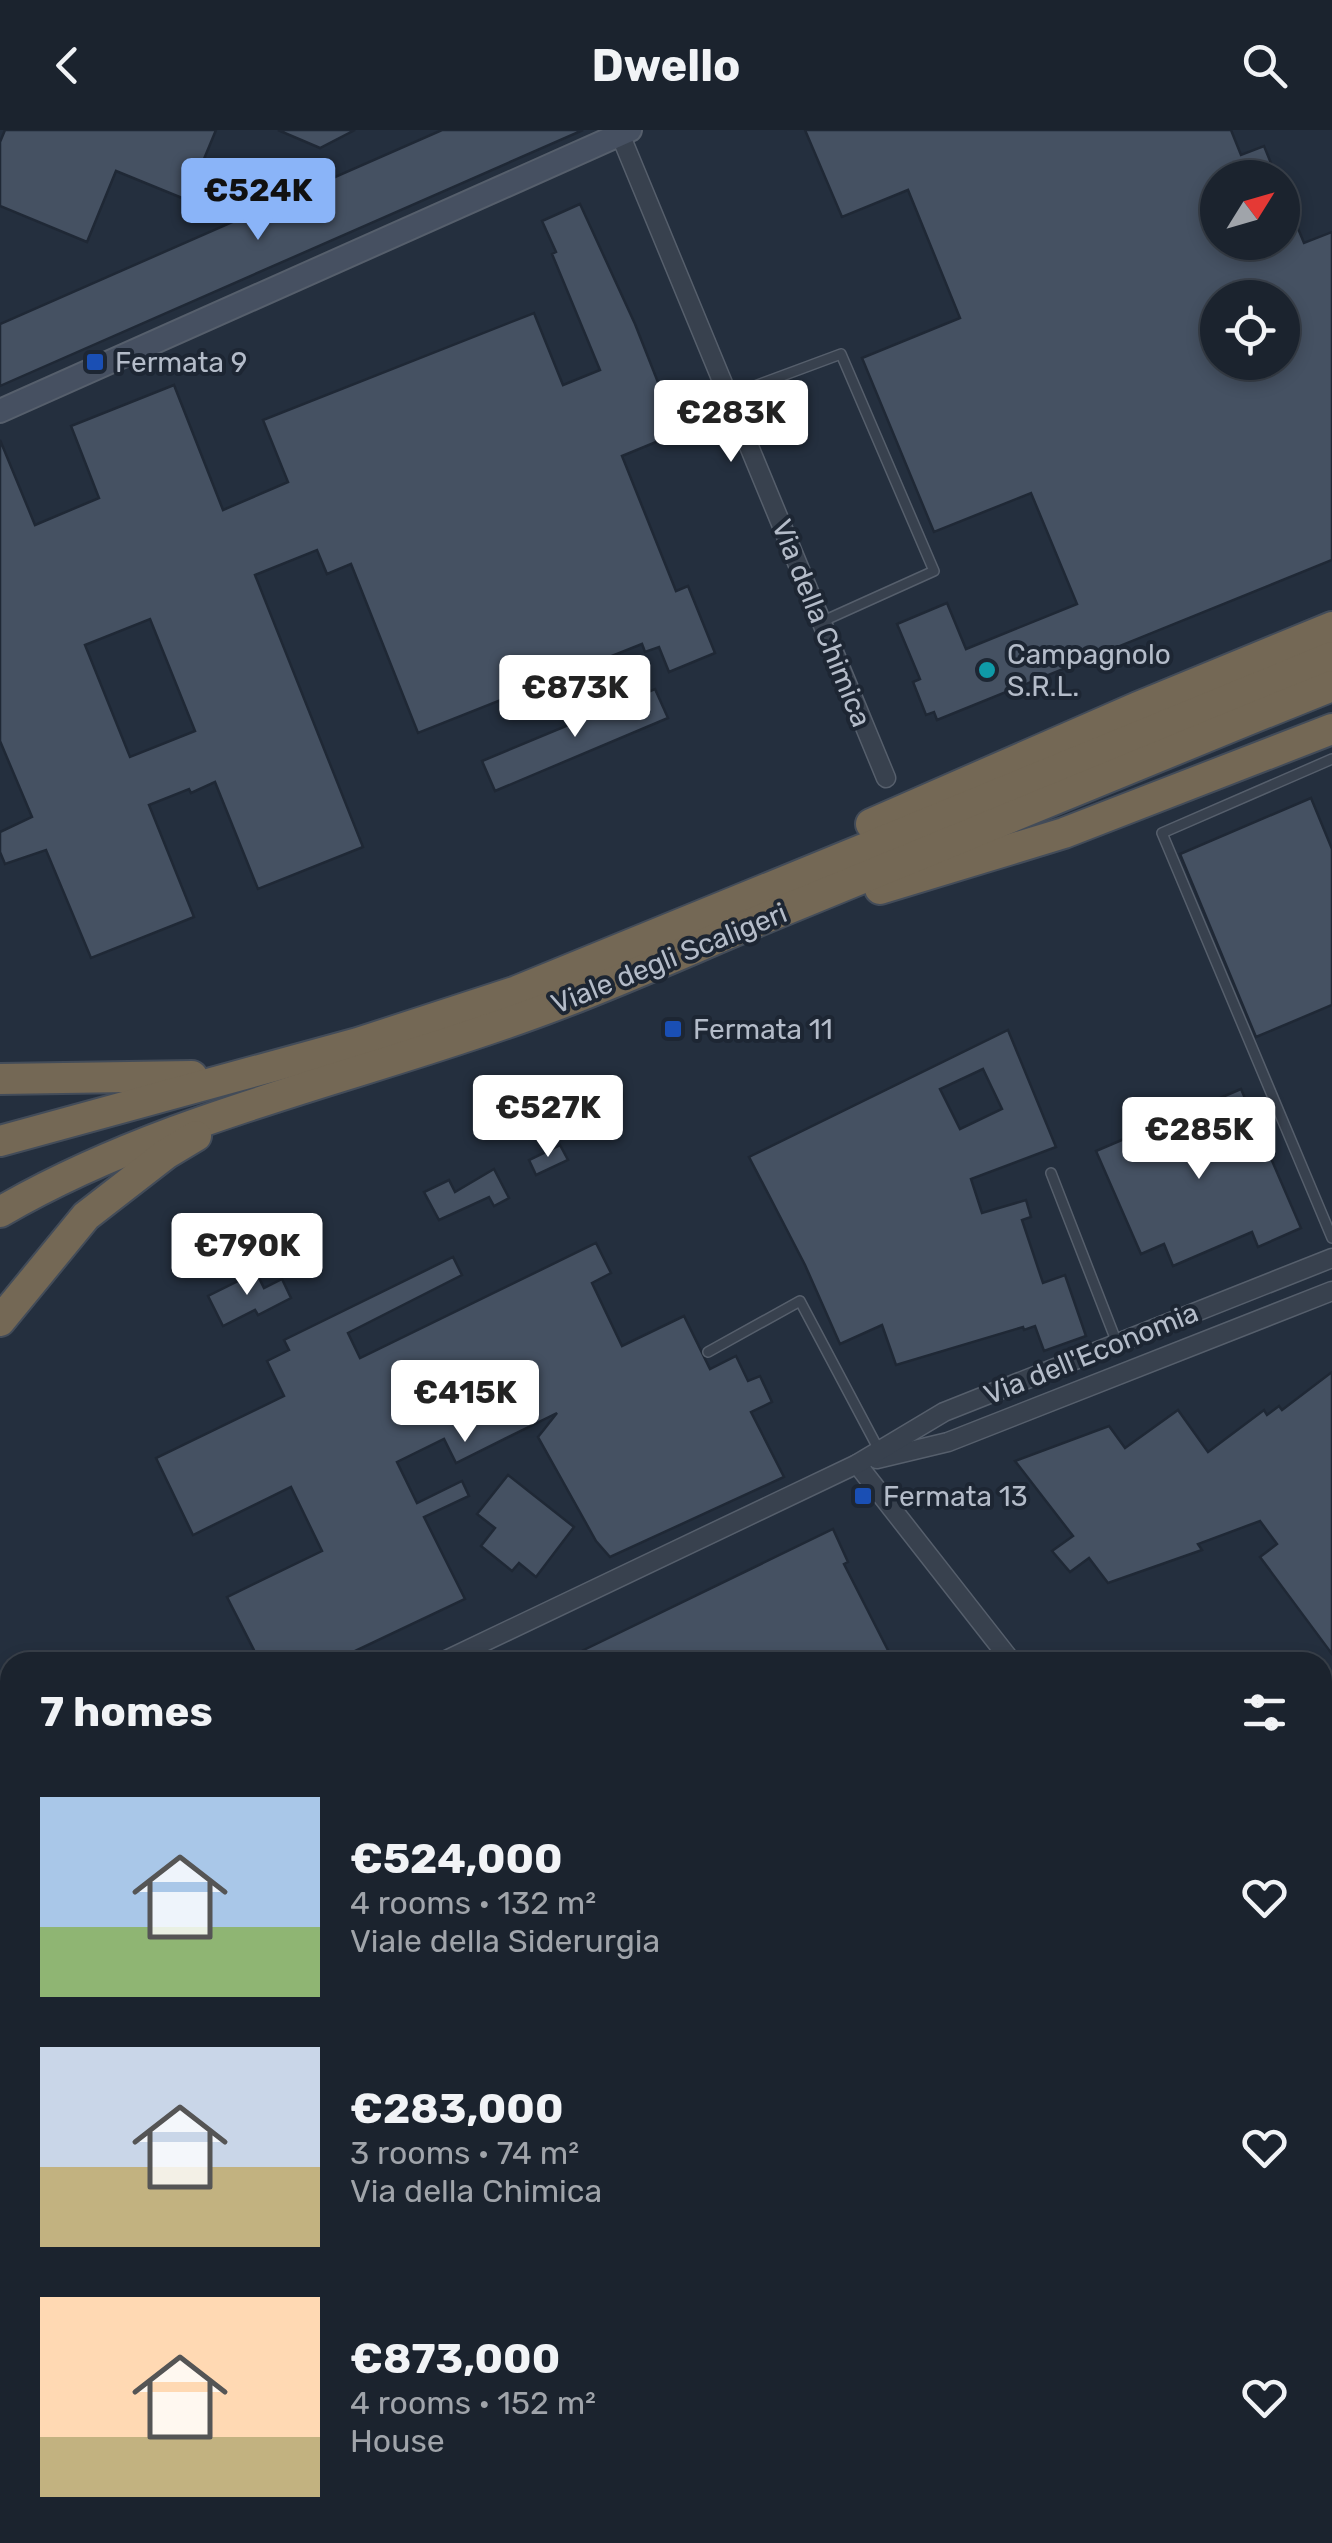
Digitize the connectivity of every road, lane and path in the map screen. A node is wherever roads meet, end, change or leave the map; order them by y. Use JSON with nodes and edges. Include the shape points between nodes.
{"nodes":[{"id":1,"x":625,"y":132,"type":"edge"},
{"id":2,"x":728,"y":396,"type":"junction"},
{"id":3,"x":0,"y":411,"type":"edge"},
{"id":4,"x":821,"y":622,"type":"junction"},
{"id":5,"x":1332,"y":626,"type":"edge"},
{"id":6,"x":1332,"y":657,"type":"edge"},
{"id":7,"x":1332,"y":686,"type":"edge"},
{"id":8,"x":1332,"y":729,"type":"edge"},
{"id":9,"x":1165,"y":739,"type":"junction"},
{"id":10,"x":1332,"y":760,"type":"edge"},
{"id":11,"x":886,"y":778,"type":"dead end"},
{"id":12,"x":625,"y":944,"type":"junction"},
{"id":13,"x":700,"y":945,"type":"junction"},
{"id":14,"x":0,"y":1079,"type":"edge"},
{"id":15,"x":246,"y":1088,"type":"junction"},
{"id":16,"x":1286,"y":1098,"type":"dead end"},
{"id":17,"x":1275,"y":1102,"type":"junction"},
{"id":18,"x":0,"y":1140,"type":"edge"},
{"id":19,"x":1051,"y":1173,"type":"dead end"},
{"id":20,"x":0,"y":1212,"type":"edge"},
{"id":21,"x":1332,"y":1238,"type":"edge"},
{"id":22,"x":1332,"y":1258,"type":"edge"},
{"id":23,"x":1332,"y":1290,"type":"edge"},
{"id":24,"x":0,"y":1321,"type":"edge"},
{"id":25,"x":1117,"y":1343,"type":"junction"},
{"id":26,"x":708,"y":1352,"type":"dead end"},
{"id":27,"x":879,"y":1450,"type":"junction"},
{"id":28,"x":857,"y":1464,"type":"junction"},
{"id":29,"x":463,"y":1652,"type":"edge"},
{"id":30,"x":1004,"y":1652,"type":"edge"}],
"edges":[{"from":1,"to":2,"type":"street","name":"Via della Chimica"},
{"from":1,"to":3,"type":"street"},
{"from":2,"to":4,"type":"street","name":"Via della Chimica"},
{"from":2,"to":4,"type":"lane","via":[[841,354],[934,571]]},
{"from":4,"to":11,"type":"street","name":"Via della Chimica"},
{"from":5,"to":12,"type":"highway","via":[[905,807]]},
{"from":6,"to":9,"type":"highway","name":"Viale degli Scaligeri"},
{"from":7,"to":9,"type":"highway","name":"Viale degli Scaligeri"},
{"from":8,"to":13,"type":"highway","via":[[1064,833]]},
{"from":9,"to":12,"type":"highway","name":"Viale degli Scaligeri"},
{"from":9,"to":13,"type":"highway","name":"Viale degli Scaligeri"},
{"from":10,"to":17,"type":"lane","via":[[1162,833]]},
{"from":12,"to":15,"type":"highway","name":"Viale degli Scaligeri","via":[[516,991]]},
{"from":13,"to":15,"type":"highway","name":"Viale degli Scaligeri","via":[[545,1010],[374,1068]]},
{"from":14,"to":15,"type":"highway"},
{"from":15,"to":18,"type":"highway","name":"Viale degli Scaligeri"},
{"from":15,"to":20,"type":"highway","name":"Viale degli Scaligeri"},
{"from":15,"to":24,"type":"highway","via":[[86,1216]]},
{"from":16,"to":17,"type":"lane"},
{"from":17,"to":21,"type":"lane"},
{"from":19,"to":25,"type":"lane"},
{"from":22,"to":25,"type":"street","name":"Via dell'Economia"},
{"from":23,"to":28,"type":"street","name":"Via dell'Economia","via":[[948,1442]]},
{"from":25,"to":27,"type":"street","name":"Via dell'Economia","via":[[944,1412]]},
{"from":26,"to":27,"type":"lane","via":[[800,1301]]},
{"from":27,"to":28,"type":"street","name":"Via dell'Economia"},
{"from":28,"to":29,"type":"street","name":"Via dell'Economia"},
{"from":28,"to":30,"type":"street"}]}
